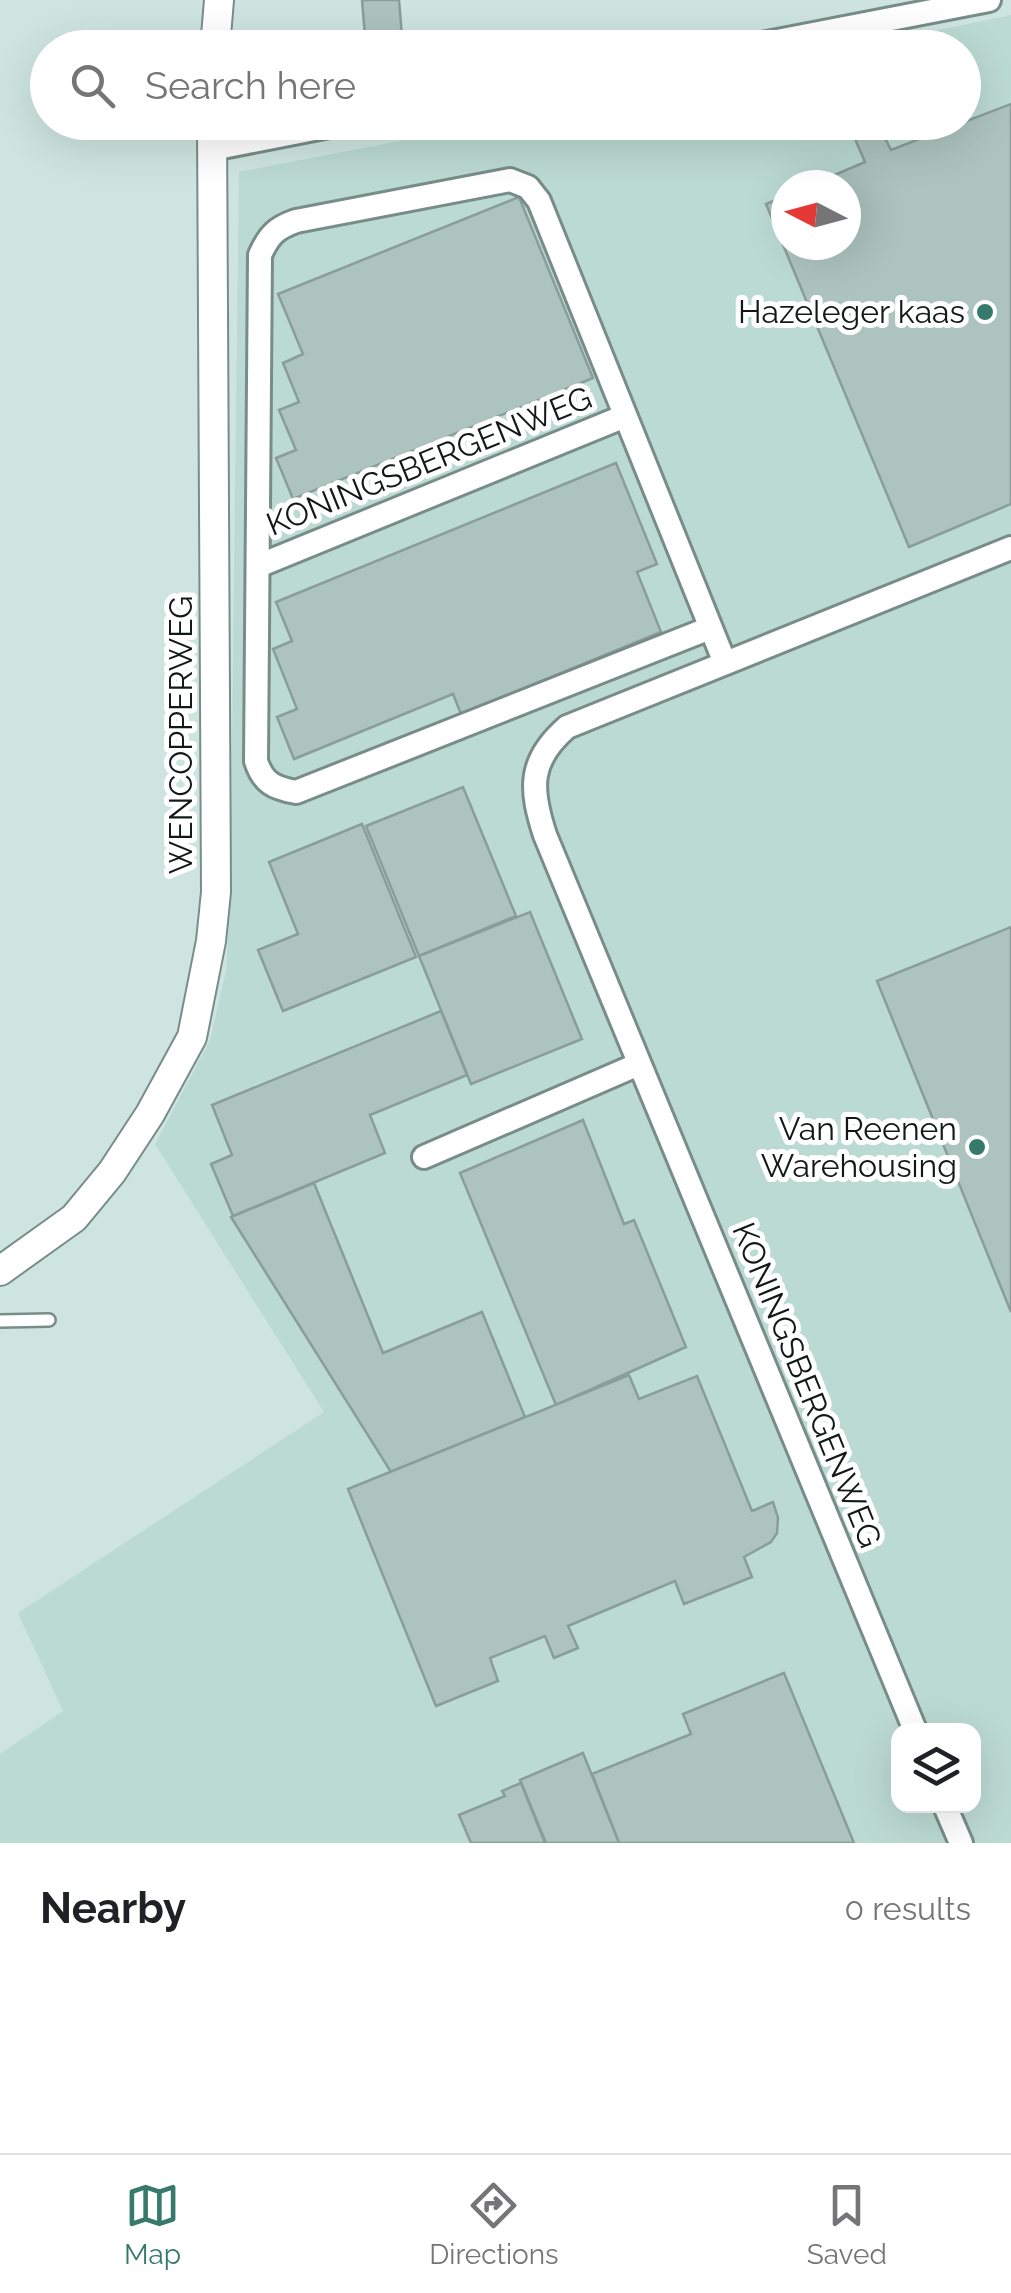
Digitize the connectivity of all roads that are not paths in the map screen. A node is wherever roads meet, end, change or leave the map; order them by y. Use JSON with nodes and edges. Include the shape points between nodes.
{"nodes":[{"id":1,"x":218,"y":0,"type":"edge"},
{"id":2,"x":989,"y":0,"type":"edge"},
{"id":3,"x":216,"y":30,"type":"edge"},
{"id":4,"x":834,"y":30,"type":"edge"},
{"id":5,"x":212,"y":140,"type":"edge"},
{"id":6,"x":626,"y":416,"type":"junction"},
{"id":7,"x":1011,"y":548,"type":"edge"},
{"id":8,"x":258,"y":566,"type":"junction"},
{"id":9,"x":710,"y":628,"type":"junction"},
{"id":10,"x":725,"y":663,"type":"junction"},
{"id":11,"x":640,"y":1064,"type":"junction"},
{"id":12,"x":424,"y":1158,"type":"dead end"},
{"id":13,"x":0,"y":1272,"type":"edge"},
{"id":14,"x":49,"y":1320,"type":"dead end"},
{"id":15,"x":0,"y":1321,"type":"edge"},
{"id":16,"x":911,"y":1723,"type":"edge"},
{"id":17,"x":949,"y":1813,"type":"edge"},
{"id":18,"x":961,"y":1843,"type":"edge"}],
"edges":[{"from":1,"to":3,"type":"street"},
{"from":2,"to":4,"type":"street"},
{"from":5,"to":13,"type":"street","name":"WENCOPPERWEG","via":[[211,941],[192,1037],[150,1114],[74,1218]]},
{"from":6,"to":8,"type":"street","name":"KONINGSBERGENWEG"},
{"from":6,"to":8,"type":"street","name":"KONINGSBERGENWEG","via":[[528,188],[510,180],[278,227],[260,255]]},
{"from":6,"to":9,"type":"street","name":"KONINGSBERGENWEG"},
{"from":7,"to":10,"type":"street","name":"KONINGSBERGENWEG"},
{"from":8,"to":9,"type":"street","name":"KONINGSBERGENWEG","via":[[256,761],[276,789],[296,792]]},
{"from":9,"to":10,"type":"street","name":"KONINGSBERGENWEG"},
{"from":10,"to":11,"type":"street","name":"KONINGSBERGENWEG","via":[[567,727],[539,761],[533,785],[545,835]]},
{"from":11,"to":12,"type":"street"},
{"from":11,"to":16,"type":"street","name":"KONINGSBERGENWEG"},
{"from":14,"to":15,"type":"lane"},
{"from":17,"to":18,"type":"street"}]}
